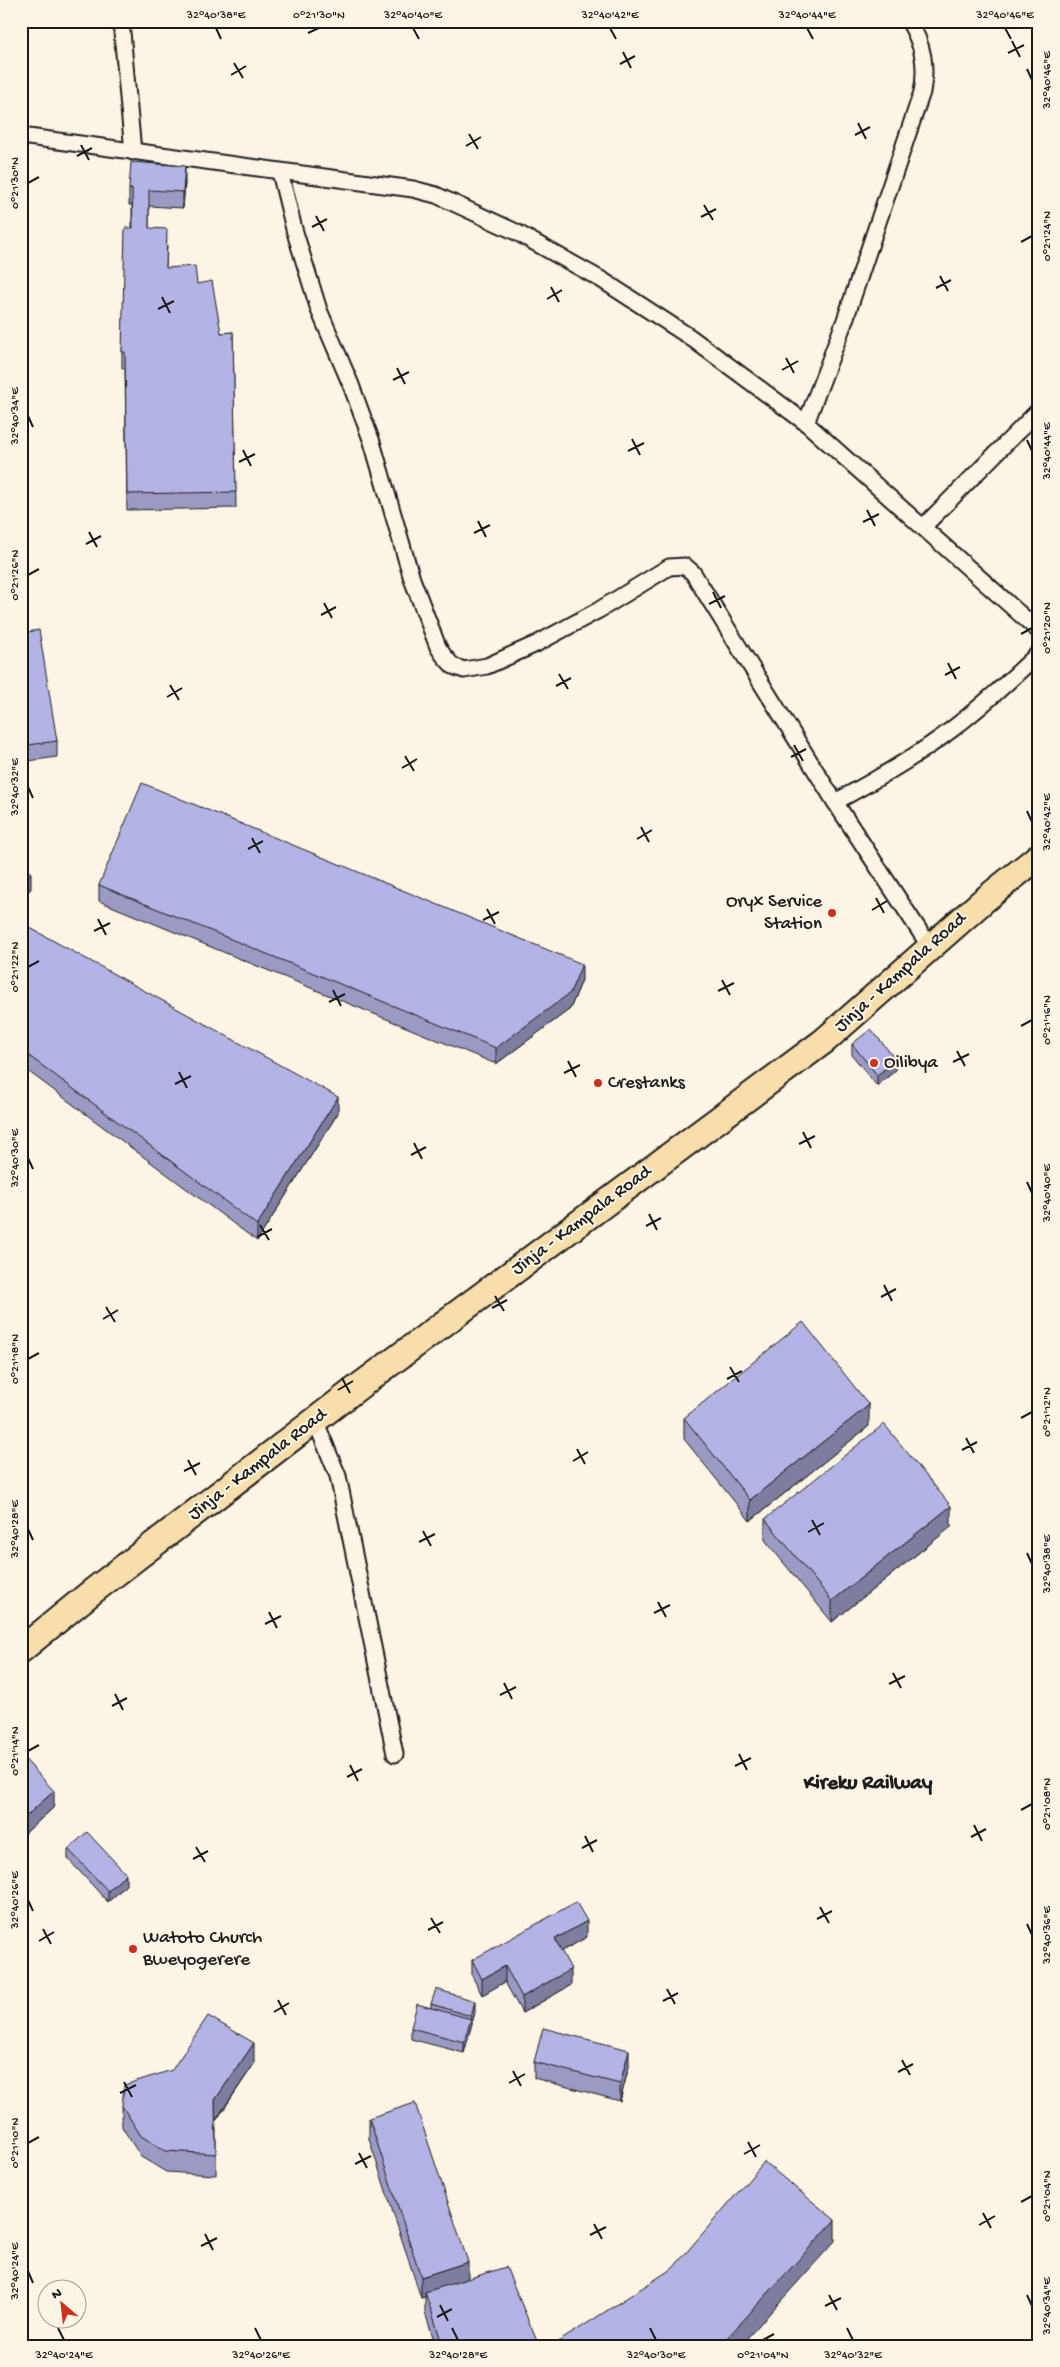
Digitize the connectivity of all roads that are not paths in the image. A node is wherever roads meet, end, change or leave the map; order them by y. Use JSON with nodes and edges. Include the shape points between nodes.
{"nodes":[{"id":1,"x":121,"y":21,"type":"edge"},
{"id":2,"x":909,"y":21,"type":"edge"},
{"id":3,"x":21,"y":136,"type":"edge"},
{"id":4,"x":134,"y":152,"type":"junction"},
{"id":5,"x":280,"y":172,"type":"junction"},
{"id":6,"x":1039,"y":410,"type":"edge"},
{"id":7,"x":806,"y":422,"type":"junction"},
{"id":8,"x":923,"y":527,"type":"junction"},
{"id":9,"x":1039,"y":630,"type":"edge"},
{"id":10,"x":1039,"y":653,"type":"edge"},
{"id":11,"x":835,"y":802,"type":"junction"},
{"id":12,"x":1039,"y":856,"type":"edge"},
{"id":13,"x":930,"y":947,"type":"junction"},
{"id":14,"x":315,"y":1420,"type":"junction"},
{"id":15,"x":21,"y":1650,"type":"edge"},
{"id":16,"x":395,"y":1754,"type":"dead end"}],
"edges":[{"from":1,"to":4,"type":"street"},
{"from":2,"to":7,"type":"street","via":[[924,52],[922,92]]},
{"from":3,"to":4,"type":"street"},
{"from":4,"to":5,"type":"street"},
{"from":5,"to":7,"type":"street","via":[[413,189],[436,195],[516,232],[602,280],[690,337]]},
{"from":5,"to":11,"type":"street","via":[[319,310],[361,409],[412,579],[444,656],[453,666],[464,670],[488,666],[599,610],[669,567],[685,566],[693,573]]},
{"from":6,"to":8,"type":"street"},
{"from":7,"to":8,"type":"street"},
{"from":8,"to":9,"type":"street"},
{"from":10,"to":11,"type":"street","via":[[943,736]]},
{"from":11,"to":13,"type":"street"},
{"from":12,"to":13,"type":"highway","name":"Jinja - Kampala Road"},
{"from":13,"to":14,"type":"highway","name":"Jinja - Kampala Road","via":[[824,1042]]},
{"from":14,"to":15,"type":"highway","name":"Jinja - Kampala Road"},
{"from":14,"to":16,"type":"street","via":[[338,1476]]}]}
